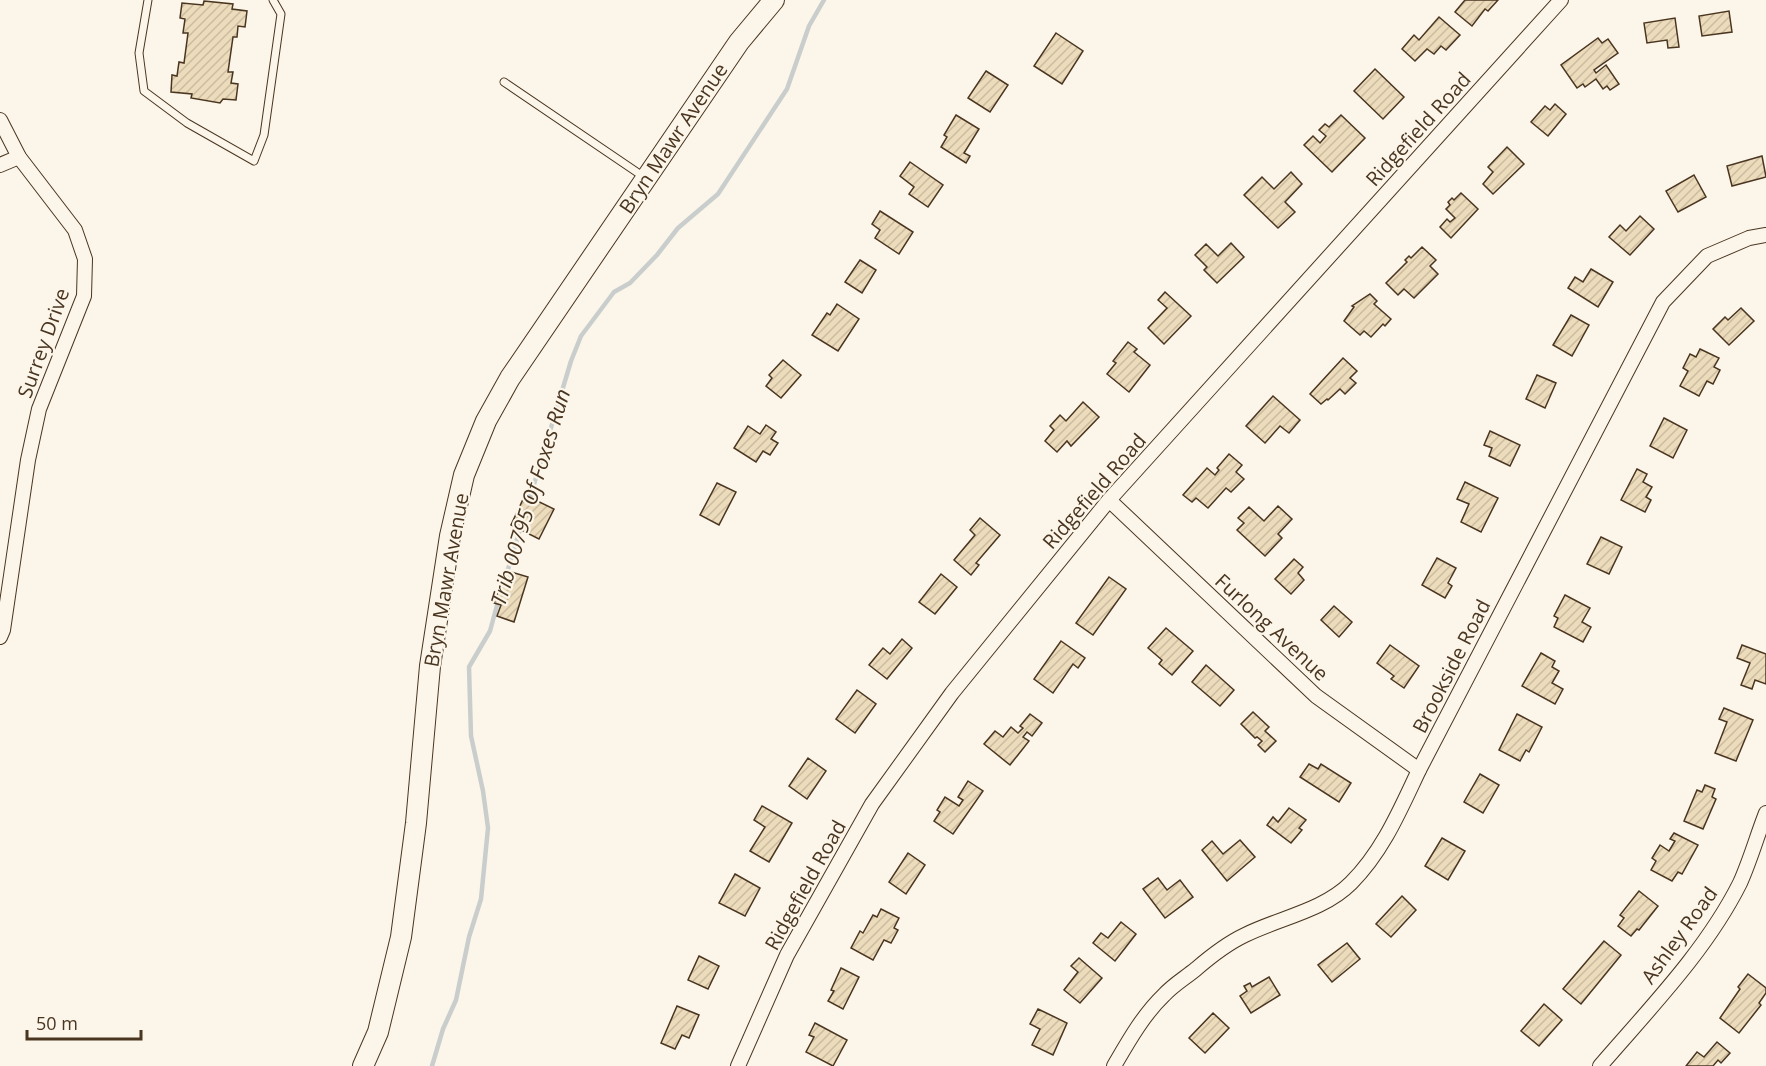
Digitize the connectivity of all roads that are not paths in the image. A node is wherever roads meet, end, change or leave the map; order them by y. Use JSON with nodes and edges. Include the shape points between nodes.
{"nodes":[{"id":1,"x":148,"y":0,"type":"edge"},
{"id":2,"x":273,"y":0,"type":"edge"},
{"id":3,"x":774,"y":0,"type":"edge"},
{"id":4,"x":1561,"y":0,"type":"edge"},
{"id":5,"x":504,"y":82,"type":"dead end"},
{"id":6,"x":0,"y":120,"type":"edge"},
{"id":7,"x":19,"y":157,"type":"junction"},
{"id":8,"x":0,"y":165,"type":"edge"},
{"id":9,"x":646,"y":178,"type":"junction"},
{"id":10,"x":1766,"y":235,"type":"edge"},
{"id":11,"x":1109,"y":500,"type":"junction"},
{"id":12,"x":0,"y":637,"type":"edge"},
{"id":13,"x":1419,"y":770,"type":"junction"},
{"id":14,"x":1766,"y":813,"type":"edge"},
{"id":15,"x":363,"y":1066,"type":"edge"},
{"id":16,"x":738,"y":1066,"type":"edge"},
{"id":17,"x":1114,"y":1066,"type":"edge"},
{"id":18,"x":1600,"y":1066,"type":"edge"}],
"edges":[{"from":1,"to":2,"type":"lane","via":[[139,53],[144,91],[187,123],[254,161],[264,135],[281,14]]},
{"from":3,"to":9,"type":"main road","name":"Bryn Mawr Avenue","via":[[739,42]]},
{"from":4,"to":11,"type":"street","name":"Ridgefield Road"},
{"from":5,"to":9,"type":"lane"},
{"from":6,"to":7,"type":"street","name":"Surrey Drive"},
{"from":7,"to":8,"type":"street"},
{"from":7,"to":12,"type":"street","name":"Surrey Drive","via":[[75,230],[85,259],[84,296],[39,409]]},
{"from":9,"to":15,"type":"main road","name":"Bryn Mawr Avenue","via":[[510,378],[486,421],[464,475],[435,627],[401,937],[378,1032]]},
{"from":10,"to":13,"type":"street","name":"Brookside Road","via":[[1707,256],[1663,302]]},
{"from":11,"to":13,"type":"street","name":"Furlong Avenue","via":[[1316,696]]},
{"from":11,"to":16,"type":"street","name":"Ridgefield Road","via":[[952,693],[872,804],[787,955]]},
{"from":13,"to":17,"type":"street","name":"Brookside Road","via":[[1390,832],[1350,884],[1336,895],[1218,950],[1163,995]]},
{"from":14,"to":18,"type":"street","name":"Ashley Road","via":[[1740,882],[1719,918],[1688,963]]}]}
